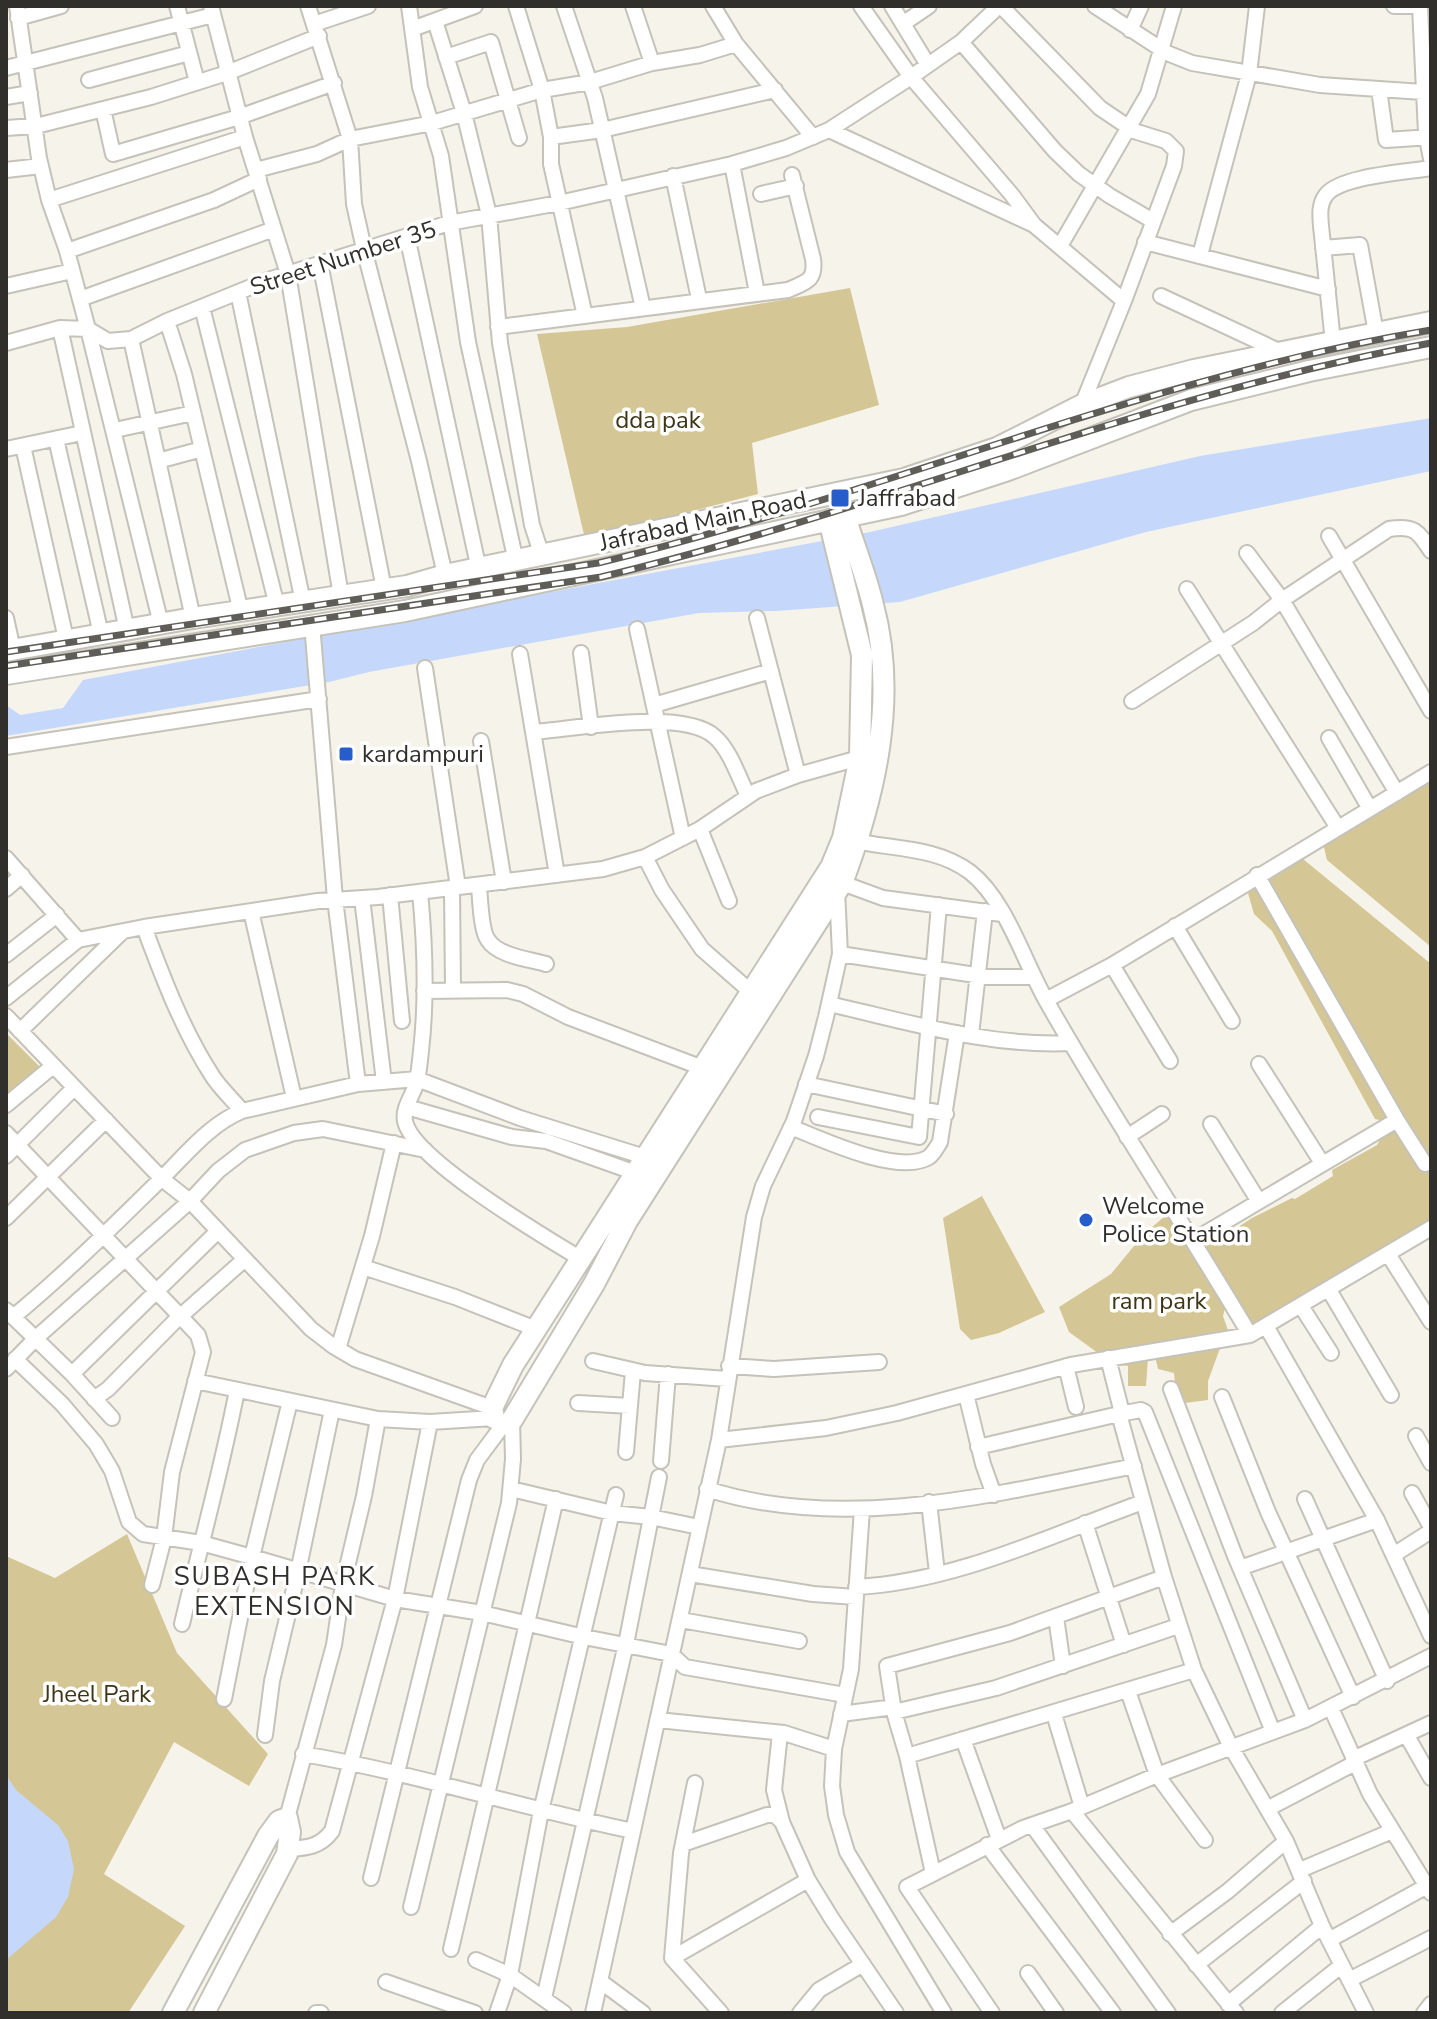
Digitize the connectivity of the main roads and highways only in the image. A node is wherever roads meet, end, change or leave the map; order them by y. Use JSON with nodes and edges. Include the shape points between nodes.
{"nodes":[{"id":1,"x":1431,"y":322,"type":"edge"},
{"id":2,"x":1431,"y":347,"type":"edge"},
{"id":3,"x":1017,"y":438,"type":"junction"},
{"id":4,"x":1028,"y":463,"type":"junction"},
{"id":5,"x":839,"y":526,"type":"junction"},
{"id":6,"x":568,"y":551,"type":"junction"},
{"id":7,"x":571,"y":576,"type":"junction"},
{"id":8,"x":10,"y":650,"type":"edge"},
{"id":9,"x":6,"y":674,"type":"edge"},
{"id":10,"x":869,"y":755,"type":"junction"},
{"id":11,"x":850,"y":840,"type":"junction"},
{"id":12,"x":783,"y":958,"type":"junction"},
{"id":13,"x":711,"y":1071,"type":"junction"},
{"id":14,"x":619,"y":1216,"type":"junction"},
{"id":15,"x":208,"y":2011,"type":"edge"},
{"id":16,"x":173,"y":2013,"type":"edge"}],
"edges":[{"from":1,"to":3,"type":"main road","name":"Jafrabad Main Road","via":[[1129,387]]},
{"from":2,"to":4,"type":"main road","name":"Jafrabad Main Road","via":[[1191,400]]},
{"from":3,"to":4,"type":"main road"},
{"from":3,"to":6,"type":"main road","name":"Jafrabad Main Road","via":[[904,479]]},
{"from":4,"to":5,"type":"main road","name":"Jafrabad Main Road"},
{"from":5,"to":7,"type":"main road","name":"Jafrabad Main Road"},
{"from":5,"to":10,"type":"main road","via":[[862,655]]},
{"from":5,"to":10,"type":"main road","via":[[874,607],[881,653],[883,729]]},
{"from":6,"to":7,"type":"main road"},
{"from":6,"to":8,"type":"main road","name":"Jafrabad Main Road","via":[[384,589]]},
{"from":7,"to":9,"type":"main road","name":"Jafrabad Main Road","via":[[405,611]]},
{"from":10,"to":11,"type":"main road","via":[[867,808]]},
{"from":11,"to":12,"type":"main road"},
{"from":11,"to":12,"type":"main road","via":[[839,887]]},
{"from":12,"to":13,"type":"main road"},
{"from":12,"to":13,"type":"main road","via":[[751,992]]},
{"from":13,"to":14,"type":"main road"},
{"from":13,"to":14,"type":"main road","via":[[640,1165]]},
{"from":14,"to":14,"type":"main road","via":[[581,1259],[513,1365],[500,1418],[594,1284]]},
{"from":15,"to":16,"type":"main road","via":[[288,1849],[287,1818],[268,1836]]}]}
